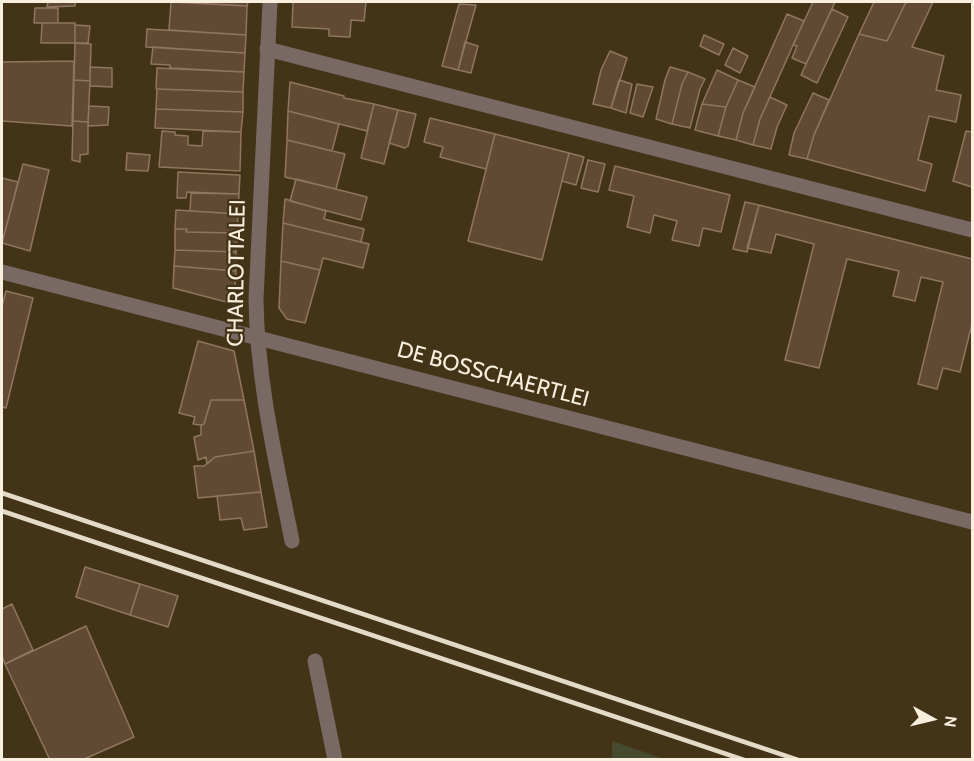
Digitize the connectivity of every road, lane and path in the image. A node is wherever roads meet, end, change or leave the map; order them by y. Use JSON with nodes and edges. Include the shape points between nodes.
{"nodes":[{"id":1,"x":270,"y":2,"type":"edge"},
{"id":2,"x":267,"y":49,"type":"junction"},
{"id":3,"x":972,"y":230,"type":"edge"},
{"id":4,"x":2,"y":272,"type":"edge"},
{"id":5,"x":256,"y":337,"type":"junction"},
{"id":6,"x":972,"y":522,"type":"edge"},
{"id":7,"x":292,"y":541,"type":"dead end"},
{"id":8,"x":315,"y":661,"type":"dead end"},
{"id":9,"x":335,"y":759,"type":"edge"}],
"edges":[{"from":1,"to":2,"type":"street","name":"CHARLOTTALEI"},
{"from":2,"to":3,"type":"street"},
{"from":2,"to":5,"type":"street","name":"CHARLOTTALEI"},
{"from":4,"to":5,"type":"street","name":"DE BOSSCHAERTLEI"},
{"from":5,"to":6,"type":"street","name":"DE BOSSCHAERTLEI"},
{"from":5,"to":7,"type":"street","name":"CHARLOTTALEI","via":[[262,391]]},
{"from":8,"to":9,"type":"street"}]}
